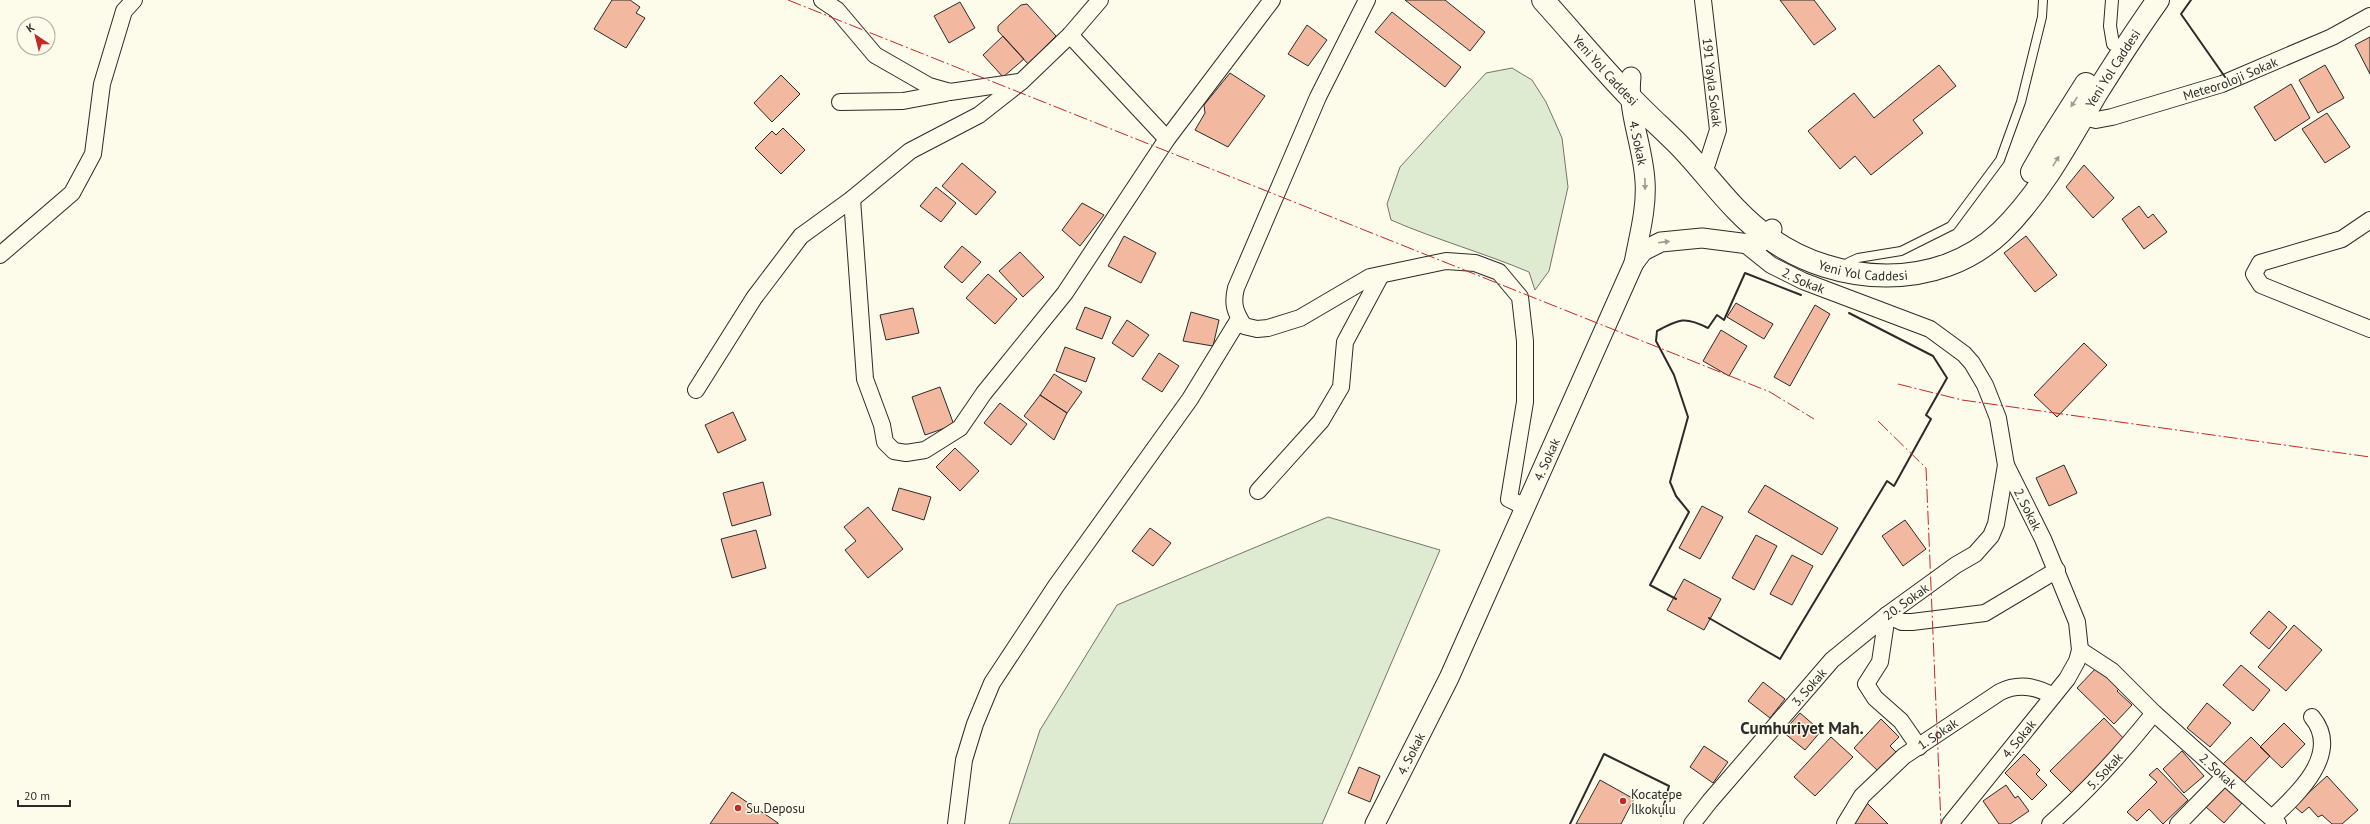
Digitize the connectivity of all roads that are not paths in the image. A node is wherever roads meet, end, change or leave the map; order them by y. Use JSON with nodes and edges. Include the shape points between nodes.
{"nodes":[{"id":1,"x":134,"y":0,"type":"edge"},
{"id":2,"x":822,"y":0,"type":"edge"},
{"id":3,"x":1100,"y":0,"type":"edge"},
{"id":4,"x":1272,"y":0,"type":"edge"},
{"id":5,"x":1367,"y":0,"type":"edge"},
{"id":6,"x":1543,"y":0,"type":"edge"},
{"id":7,"x":1558,"y":0,"type":"edge"},
{"id":8,"x":1703,"y":0,"type":"edge"},
{"id":9,"x":2044,"y":0,"type":"edge"},
{"id":10,"x":2112,"y":0,"type":"edge"},
{"id":11,"x":2143,"y":0,"type":"edge"},
{"id":12,"x":2158,"y":0,"type":"edge"},
{"id":13,"x":2370,"y":16,"type":"edge"},
{"id":14,"x":1070,"y":35,"type":"junction"},
{"id":15,"x":2113,"y":44,"type":"junction"},
{"id":16,"x":1020,"y":82,"type":"junction"},
{"id":17,"x":1630,"y":87,"type":"junction"},
{"id":18,"x":950,"y":92,"type":"junction"},
{"id":19,"x":840,"y":102,"type":"dead end"},
{"id":20,"x":2083,"y":117,"type":"junction"},
{"id":21,"x":1167,"y":139,"type":"junction"},
{"id":22,"x":1707,"y":164,"type":"junction"},
{"id":23,"x":852,"y":199,"type":"junction"},
{"id":24,"x":2370,"y":220,"type":"edge"},
{"id":25,"x":1770,"y":233,"type":"junction"},
{"id":26,"x":1746,"y":245,"type":"junction"},
{"id":27,"x":0,"y":255,"type":"edge"},
{"id":28,"x":1849,"y":262,"type":"junction"},
{"id":29,"x":1634,"y":263,"type":"junction"},
{"id":30,"x":1381,"y":275,"type":"junction"},
{"id":31,"x":1239,"y":319,"type":"junction"},
{"id":32,"x":2370,"y":329,"type":"edge"},
{"id":33,"x":696,"y":390,"type":"dead end"},
{"id":34,"x":2006,"y":465,"type":"junction"},
{"id":35,"x":1258,"y":491,"type":"dead end"},
{"id":36,"x":1525,"y":507,"type":"junction"},
{"id":37,"x":2057,"y":570,"type":"junction"},
{"id":38,"x":1887,"y":614,"type":"junction"},
{"id":39,"x":2080,"y":650,"type":"junction"},
{"id":40,"x":2053,"y":696,"type":"junction"},
{"id":41,"x":2154,"y":713,"type":"junction"},
{"id":42,"x":2312,"y":716,"type":"dead end"},
{"id":43,"x":1919,"y":747,"type":"junction"},
{"id":44,"x":2224,"y":777,"type":"junction"},
{"id":45,"x":1379,"y":820,"type":"edge"},
{"id":46,"x":2275,"y":821,"type":"edge"},
{"id":47,"x":956,"y":824,"type":"edge"},
{"id":48,"x":1692,"y":824,"type":"edge"},
{"id":49,"x":1845,"y":824,"type":"edge"},
{"id":50,"x":1950,"y":824,"type":"edge"},
{"id":51,"x":2050,"y":824,"type":"edge"},
{"id":52,"x":2178,"y":824,"type":"edge"}],
"edges":[{"from":1,"to":27,"type":"street","via":[[124,11],[102,84],[93,154],[72,193]]},
{"from":2,"to":18,"type":"street","via":[[837,10],[875,55],[929,86]]},
{"from":3,"to":14,"type":"street"},
{"from":4,"to":21,"type":"street"},
{"from":5,"to":31,"type":"street","via":[[1318,97],[1236,288],[1233,298],[1234,311]]},
{"from":6,"to":17,"type":"main road","name":"Yeni Yol Caddesi"},
{"from":7,"to":17,"type":"main road","name":"Yeni Yol Caddesi"},
{"from":8,"to":22,"type":"street","name":"191 Yayla Sokak","via":[[1718,130]]},
{"from":9,"to":28,"type":"lane","via":[[2021,102],[2000,160],[1951,226],[1900,251],[1858,258]]},
{"from":10,"to":15,"type":"street","via":[[2110,26]]},
{"from":11,"to":15,"type":"main road","name":"Yeni Yol Caddesi"},
{"from":12,"to":20,"type":"main road","name":"Yeni Yol Caddesi","via":[[2132,36]]},
{"from":13,"to":20,"type":"street","name":"Meteoroloji Sokak","via":[[2332,37],[2222,84],[2112,117],[2096,120]]},
{"from":14,"to":16,"type":"street"},
{"from":14,"to":21,"type":"street"},
{"from":15,"to":28,"type":"main road","name":"Yeni Yol Caddesi","one_way":true,"via":[[2031,174],[1996,219],[1958,246],[1921,260],[1892,266]]},
{"from":16,"to":18,"type":"street"},
{"from":16,"to":23,"type":"street","via":[[980,115],[910,151]]},
{"from":17,"to":22,"type":"main road","name":"Yeni Yol Caddesi"},
{"from":17,"to":25,"type":"main road","name":"Yeni Yol Caddesi","via":[[1718,191]]},
{"from":17,"to":29,"type":"street","name":"4. Sokak","one_way":true,"via":[[1645,182],[1643,217]]},
{"from":18,"to":19,"type":"street","via":[[903,101]]},
{"from":25,"to":20,"type":"main road","name":"Yeni Yol Caddesi","one_way":true,"via":[[1813,262],[1858,274],[1897,276],[1940,266],[1978,250],[2000,233],[2035,194]]},
{"from":21,"to":23,"type":"street","via":[[1065,293],[984,393],[960,428],[925,450],[906,453],[894,451],[885,442],[865,379]]},
{"from":22,"to":25,"type":"main road","name":"Yeni Yol Caddesi"},
{"from":23,"to":33,"type":"street","via":[[801,236],[754,298]]},
{"from":24,"to":32,"type":"street","via":[[2342,239],[2260,262],[2254,274],[2261,285]]},
{"from":25,"to":26,"type":"street","name":"2. Sokak","via":[[1757,245]]},
{"from":25,"to":28,"type":"main road","name":"Yeni Yol Caddesi","via":[[1815,252]]},
{"from":29,"to":26,"type":"street","name":"2. Sokak","one_way":true,"via":[[1643,251],[1662,242],[1702,238]]},
{"from":26,"to":34,"type":"street","name":"2. Sokak","via":[[1771,265],[1803,281],[1930,329],[1964,354],[1985,385],[1998,418]]},
{"from":29,"to":36,"type":"street","name":"4. Sokak"},
{"from":30,"to":31,"type":"street","via":[[1370,277],[1300,318],[1268,328],[1244,326]]},
{"from":30,"to":35,"type":"street","via":[[1345,342],[1341,387],[1322,421]]},
{"from":30,"to":36,"type":"street","via":[[1446,261],[1475,263],[1498,272],[1520,297],[1525,402],[1509,499]]},
{"from":31,"to":47,"type":"street","via":[[1190,399],[1056,586],[992,683],[964,760]]},
{"from":34,"to":37,"type":"street","name":"2. Sokak"},
{"from":34,"to":38,"type":"street","name":"20. Sokak","via":[[1996,524],[1991,536],[1976,554],[1956,565]]},
{"from":36,"to":45,"type":"street","name":"4. Sokak","via":[[1449,678]]},
{"from":37,"to":38,"type":"street","via":[[1985,613],[1912,622],[1902,622]]},
{"from":37,"to":39,"type":"street","name":"2. Sokak","via":[[2077,622]]},
{"from":38,"to":43,"type":"street","name":"20. Sokak","via":[[1880,662],[1866,684],[1875,698],[1901,721]]},
{"from":38,"to":48,"type":"street","name":"3. Sokak","via":[[1822,670]]},
{"from":39,"to":40,"type":"street","name":"4. Sokak","via":[[2074,666]]},
{"from":39,"to":41,"type":"street","name":"2. Sokak","via":[[2112,671]]},
{"from":40,"to":43,"type":"street","name":"1. Sokak","via":[[2035,687],[2009,688]]},
{"from":40,"to":50,"type":"street","name":"4. Sokak"},
{"from":41,"to":44,"type":"street","name":"2. Sokak"},
{"from":41,"to":51,"type":"street","name":"5. Sokak","via":[[2124,751],[2082,796]]},
{"from":42,"to":46,"type":"street","via":[[2319,725],[2322,736],[2318,761],[2307,782]]},
{"from":43,"to":49,"type":"street","name":"1. Sokak","via":[[1904,756],[1862,796]]},
{"from":44,"to":46,"type":"street","name":"2. Sokak"},
{"from":44,"to":52,"type":"street"}]}
